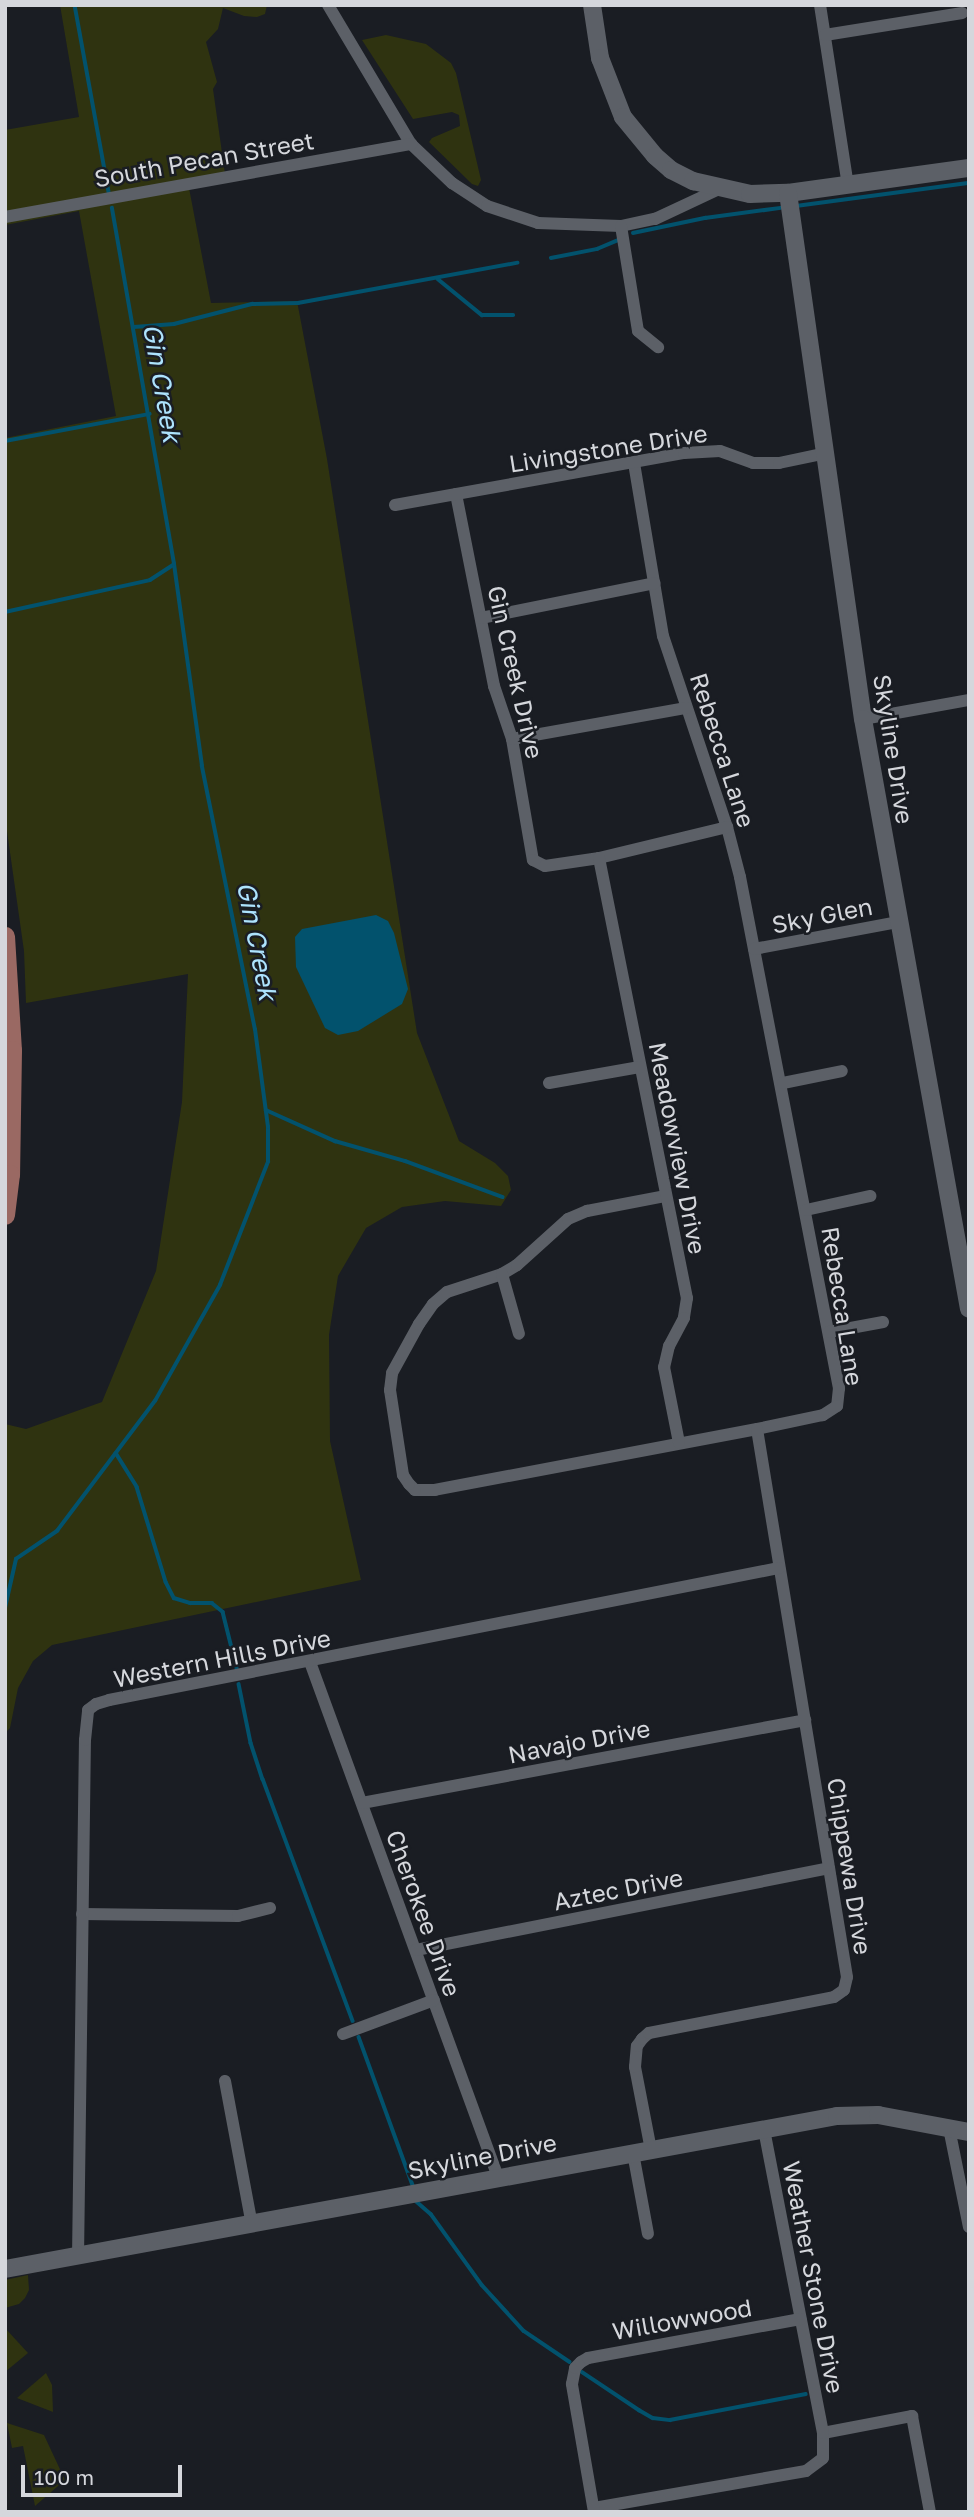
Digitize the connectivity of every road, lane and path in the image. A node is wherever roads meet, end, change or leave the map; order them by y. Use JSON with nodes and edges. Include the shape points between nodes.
{"nodes":[{"id":1,"x":328,"y":5,"type":"edge"},
{"id":2,"x":592,"y":5,"type":"edge"},
{"id":3,"x":820,"y":5,"type":"edge"},
{"id":4,"x":966,"y":11,"type":"edge"},
{"id":5,"x":825,"y":35,"type":"junction"},
{"id":6,"x":411,"y":144,"type":"junction"},
{"id":7,"x":969,"y":168,"type":"edge"},
{"id":8,"x":848,"y":185,"type":"junction"},
{"id":9,"x":719,"y":189,"type":"junction"},
{"id":10,"x":788,"y":193,"type":"junction"},
{"id":11,"x":5,"y":217,"type":"edge"},
{"id":12,"x":621,"y":226,"type":"junction"},
{"id":13,"x":657,"y":347,"type":"dead end"},
{"id":14,"x":826,"y":453,"type":"junction"},
{"id":15,"x":634,"y":463,"type":"junction"},
{"id":16,"x":456,"y":494,"type":"junction"},
{"id":17,"x":395,"y":505,"type":"dead end"},
{"id":18,"x":654,"y":583,"type":"junction"},
{"id":19,"x":481,"y":618,"type":"junction"},
{"id":20,"x":969,"y":699,"type":"edge"},
{"id":21,"x":686,"y":708,"type":"junction"},
{"id":22,"x":863,"y":719,"type":"junction"},
{"id":23,"x":512,"y":739,"type":"junction"},
{"id":24,"x":727,"y":827,"type":"junction"},
{"id":25,"x":599,"y":858,"type":"junction"},
{"id":26,"x":898,"y":922,"type":"junction"},
{"id":27,"x":5,"y":936,"type":"edge"},
{"id":28,"x":754,"y":949,"type":"junction"},
{"id":29,"x":8,"y":1007,"type":"edge"},
{"id":30,"x":9,"y":1047,"type":"edge"},
{"id":31,"x":640,"y":1067,"type":"junction"},
{"id":32,"x":842,"y":1071,"type":"dead end"},
{"id":33,"x":549,"y":1083,"type":"dead end"},
{"id":34,"x":783,"y":1083,"type":"junction"},
{"id":35,"x":665,"y":1196,"type":"junction"},
{"id":36,"x":870,"y":1196,"type":"dead end"},
{"id":37,"x":806,"y":1210,"type":"junction"},
{"id":38,"x":5,"y":1215,"type":"edge"},
{"id":39,"x":502,"y":1274,"type":"junction"},
{"id":40,"x":969,"y":1309,"type":"edge"},
{"id":41,"x":883,"y":1322,"type":"dead end"},
{"id":42,"x":829,"y":1332,"type":"junction"},
{"id":43,"x":519,"y":1334,"type":"dead end"},
{"id":44,"x":757,"y":1429,"type":"junction"},
{"id":45,"x":679,"y":1443,"type":"junction"},
{"id":46,"x":779,"y":1568,"type":"junction"},
{"id":47,"x":310,"y":1662,"type":"junction"},
{"id":48,"x":805,"y":1720,"type":"junction"},
{"id":49,"x":362,"y":1803,"type":"junction"},
{"id":50,"x":829,"y":1868,"type":"junction"},
{"id":51,"x":270,"y":1908,"type":"dead end"},
{"id":52,"x":82,"y":1914,"type":"junction"},
{"id":53,"x":416,"y":1950,"type":"junction"},
{"id":54,"x":434,"y":2000,"type":"junction"},
{"id":55,"x":343,"y":2034,"type":"dead end"},
{"id":56,"x":225,"y":2081,"type":"dead end"},
{"id":57,"x":949,"y":2127,"type":"junction"},
{"id":58,"x":764,"y":2129,"type":"junction"},
{"id":59,"x":969,"y":2132,"type":"edge"},
{"id":60,"x":642,"y":2151,"type":"junction"},
{"id":61,"x":498,"y":2177,"type":"junction"},
{"id":62,"x":252,"y":2225,"type":"junction"},
{"id":63,"x":969,"y":2227,"type":"edge"},
{"id":64,"x":648,"y":2234,"type":"dead end"},
{"id":65,"x":78,"y":2258,"type":"junction"},
{"id":66,"x":5,"y":2269,"type":"edge"},
{"id":67,"x":800,"y":2319,"type":"junction"},
{"id":68,"x":823,"y":2433,"type":"junction"},
{"id":69,"x":594,"y":2510,"type":"edge"},
{"id":70,"x":930,"y":2512,"type":"edge"}],
"edges":[{"from":1,"to":6,"type":"street"},
{"from":2,"to":9,"type":"street","via":[[606,80],[636,137],[671,170]]},
{"from":3,"to":5,"type":"street"},
{"from":4,"to":5,"type":"street"},
{"from":5,"to":8,"type":"street"},
{"from":6,"to":11,"type":"street","name":"South Pecan Street"},
{"from":6,"to":12,"type":"street","via":[[452,183],[487,206],[538,223]]},
{"from":7,"to":8,"type":"street"},
{"from":8,"to":10,"type":"street"},
{"from":9,"to":10,"type":"street"},
{"from":9,"to":12,"type":"street","via":[[655,219]]},
{"from":10,"to":14,"type":"street","name":"Skyline Drive"},
{"from":12,"to":13,"type":"street","via":[[638,331]]},
{"from":14,"to":15,"type":"street","name":"Livingstone Drive","via":[[779,463],[753,463],[720,450]]},
{"from":14,"to":22,"type":"street","name":"Skyline Drive"},
{"from":15,"to":16,"type":"street","name":"Livingstone Drive"},
{"from":15,"to":18,"type":"street","name":"Rebecca Lane"},
{"from":16,"to":17,"type":"street","name":"Livingstone Drive"},
{"from":16,"to":19,"type":"street","name":"Gin Creek Drive"},
{"from":18,"to":19,"type":"street"},
{"from":18,"to":21,"type":"street","name":"Rebecca Lane","via":[[663,636]]},
{"from":19,"to":23,"type":"street","name":"Gin Creek Drive","via":[[494,686]]},
{"from":20,"to":22,"type":"street"},
{"from":21,"to":23,"type":"street"},
{"from":21,"to":24,"type":"street","name":"Rebecca Lane"},
{"from":22,"to":26,"type":"street","name":"Skyline Drive"},
{"from":23,"to":25,"type":"street","name":"Gin Creek Drive","via":[[533,860],[545,866]]},
{"from":24,"to":25,"type":"street"},
{"from":24,"to":28,"type":"street","name":"Rebecca Lane"},
{"from":25,"to":31,"type":"street","name":"Meadowview Drive"},
{"from":26,"to":28,"type":"street","name":"Sky Glen"},
{"from":26,"to":40,"type":"street","name":"Skyline Drive"},
{"from":27,"to":29,"type":"main road"},
{"from":28,"to":34,"type":"street","name":"Rebecca Lane"},
{"from":29,"to":30,"type":"main road"},
{"from":30,"to":38,"type":"main road","via":[[10,1174]]},
{"from":31,"to":33,"type":"street"},
{"from":31,"to":35,"type":"street","name":"Meadowview Drive"},
{"from":32,"to":34,"type":"street"},
{"from":34,"to":37,"type":"street","name":"Rebecca Lane"},
{"from":35,"to":39,"type":"street","name":"Rebecca Lane","via":[[568,1219]]},
{"from":35,"to":45,"type":"street","name":"Meadowview Drive","via":[[687,1298],[664,1367]]},
{"from":36,"to":37,"type":"street"},
{"from":37,"to":42,"type":"street","name":"Rebecca Lane"},
{"from":39,"to":43,"type":"street"},
{"from":39,"to":45,"type":"street","name":"Rebecca Lane","via":[[447,1292],[433,1304],[392,1373],[391,1407],[403,1475],[409,1484],[425,1492]]},
{"from":41,"to":42,"type":"street"},
{"from":42,"to":44,"type":"street","name":"Rebecca Lane","via":[[839,1388],[837,1406],[823,1415]]},
{"from":44,"to":45,"type":"street","name":"Rebecca Lane"},
{"from":44,"to":46,"type":"street","name":"Chippewa Drive"},
{"from":46,"to":47,"type":"street","name":"Western Hills Drive"},
{"from":46,"to":48,"type":"street","name":"Chippewa Drive"},
{"from":47,"to":49,"type":"street","name":"Cherokee Drive"},
{"from":47,"to":52,"type":"street","name":"Western Hills Drive","via":[[109,1700],[88,1710]]},
{"from":48,"to":49,"type":"street","name":"Navajo Drive"},
{"from":48,"to":50,"type":"street","name":"Chippewa Drive"},
{"from":49,"to":53,"type":"street","name":"Cherokee Drive"},
{"from":50,"to":53,"type":"street","name":"Aztec Drive"},
{"from":50,"to":60,"type":"street","name":"Chippewa Drive","via":[[847,1977],[844,1990],[834,1997],[649,2033],[634,2056]]},
{"from":51,"to":52,"type":"street","via":[[237,1916]]},
{"from":52,"to":65,"type":"street","name":"Western Hills Drive"},
{"from":53,"to":54,"type":"street","name":"Cherokee Drive"},
{"from":54,"to":55,"type":"street"},
{"from":54,"to":61,"type":"street","name":"Cherokee Drive"},
{"from":56,"to":62,"type":"street"},
{"from":57,"to":58,"type":"street","name":"Skyline Drive","via":[[863,2114]]},
{"from":57,"to":59,"type":"street","name":"Skyline Drive"},
{"from":57,"to":63,"type":"street"},
{"from":58,"to":60,"type":"street","name":"Skyline Drive"},
{"from":58,"to":67,"type":"street","name":"Weather Stone Drive"},
{"from":60,"to":61,"type":"street","name":"Skyline Drive"},
{"from":60,"to":64,"type":"street"},
{"from":61,"to":62,"type":"street","name":"Skyline Drive"},
{"from":62,"to":65,"type":"street","name":"Skyline Drive"},
{"from":65,"to":66,"type":"street","name":"Skyline Drive"},
{"from":67,"to":68,"type":"street","name":"Weather Stone Drive"},
{"from":67,"to":69,"type":"street","name":"Willowwood","via":[[588,2358],[575,2368],[572,2384]]},
{"from":68,"to":69,"type":"street","via":[[823,2458],[806,2471]]},
{"from":68,"to":70,"type":"street","via":[[912,2416]]}]}
